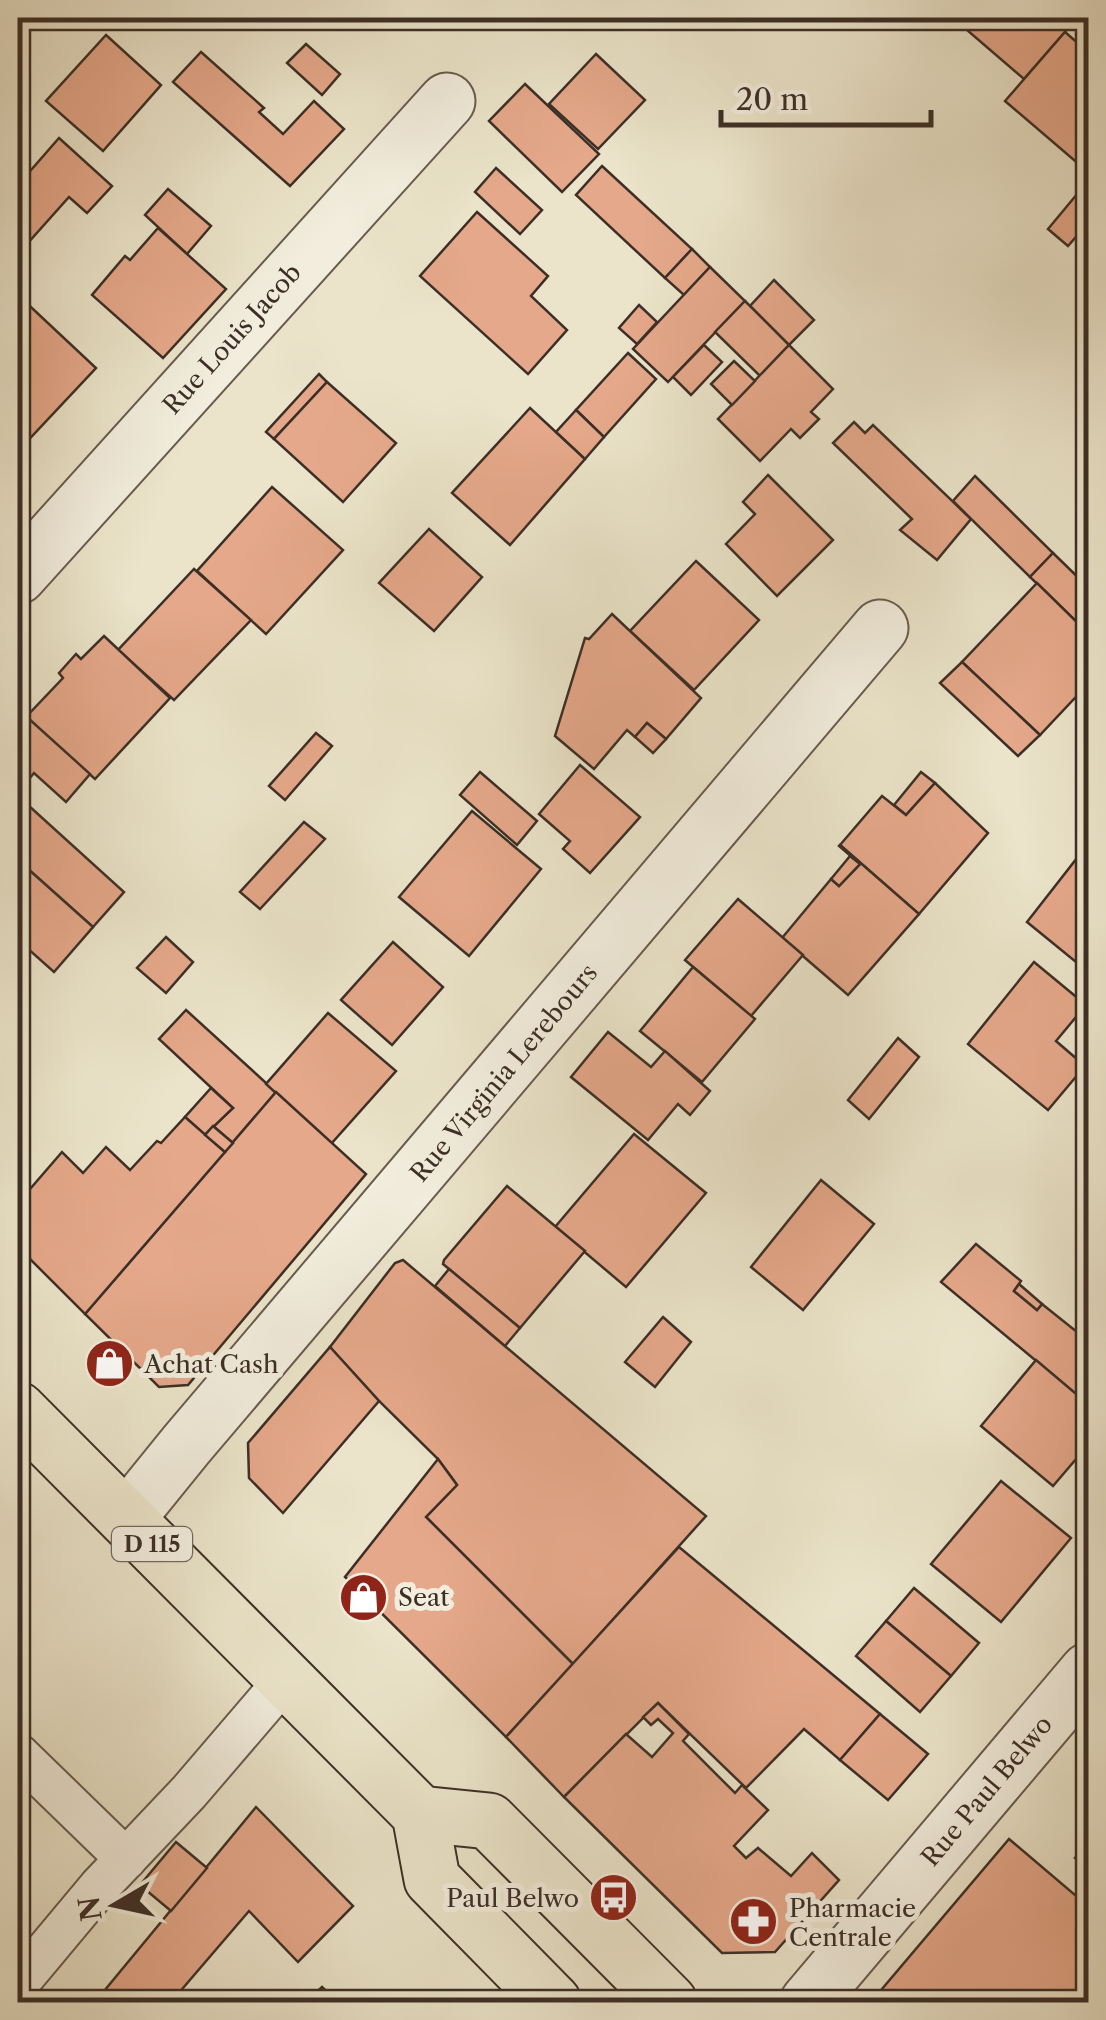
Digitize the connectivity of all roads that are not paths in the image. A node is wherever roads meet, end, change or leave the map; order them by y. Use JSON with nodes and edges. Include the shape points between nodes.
{"nodes":[{"id":1,"x":446,"y":102,"type":"dead end"},
{"id":2,"x":18,"y":576,"type":"edge"},
{"id":3,"x":880,"y":628,"type":"dead end"},
{"id":4,"x":18,"y":1410,"type":"edge"},
{"id":5,"x":127,"y":1518,"type":"junction"},
{"id":6,"x":1088,"y":1671,"type":"edge"},
{"id":7,"x":284,"y":1680,"type":"junction"},
{"id":8,"x":18,"y":1754,"type":"edge"},
{"id":9,"x":420,"y":1814,"type":"junction"},
{"id":10,"x":126,"y":1860,"type":"junction"},
{"id":11,"x":18,"y":1984,"type":"edge"},
{"id":12,"x":554,"y":2002,"type":"edge"},
{"id":13,"x":669,"y":2002,"type":"edge"},
{"id":14,"x":808,"y":2002,"type":"edge"}],
"edges":[{"from":1,"to":2,"type":"street","name":"Rue Louis Jacob"},
{"from":3,"to":5,"type":"street","name":"Rue Virginia Lerebours"},
{"from":4,"to":5,"type":"main road","number":"D 115"},
{"from":5,"to":7,"type":"main road","number":"D 115"},
{"from":6,"to":14,"type":"street","name":"Rue Paul Belwo"},
{"from":7,"to":9,"type":"main road","number":"D 115"},
{"from":7,"to":10,"type":"lane"},
{"from":8,"to":10,"type":"lane"},
{"from":9,"to":12,"type":"main road","via":[[432,1879]]},
{"from":9,"to":13,"type":"main road","via":[[488,1821]]},
{"from":10,"to":11,"type":"lane"}]}
